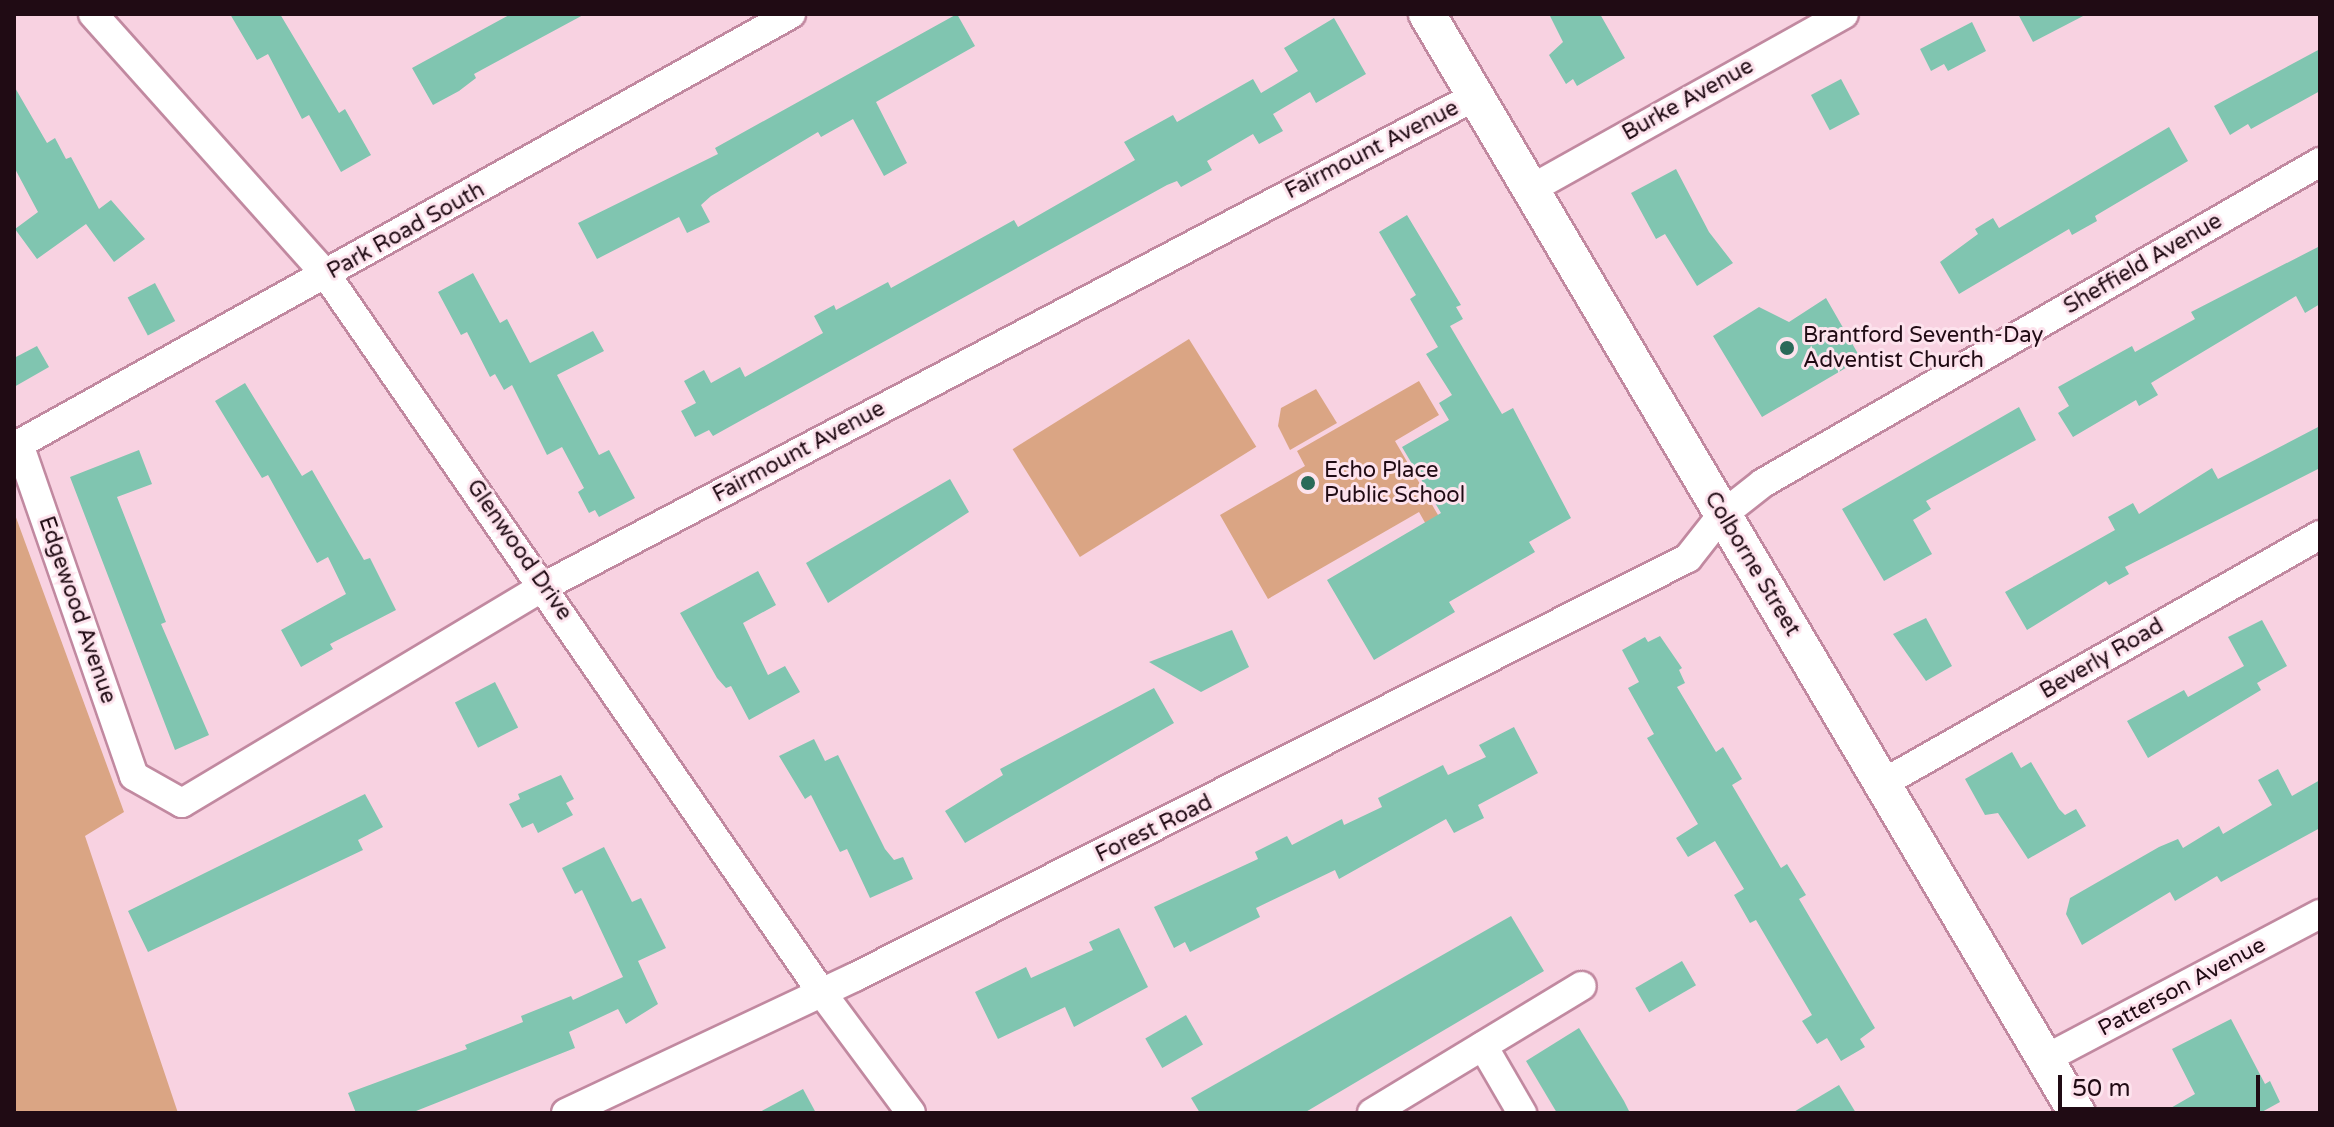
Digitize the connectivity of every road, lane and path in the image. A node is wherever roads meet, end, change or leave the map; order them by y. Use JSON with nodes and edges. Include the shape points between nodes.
{"nodes":[{"id":1,"x":93,"y":14,"type":"edge"},
{"id":2,"x":791,"y":14,"type":"edge"},
{"id":3,"x":1427,"y":14,"type":"edge"},
{"id":4,"x":1844,"y":14,"type":"edge"},
{"id":5,"x":1476,"y":96,"type":"junction"},
{"id":6,"x":2320,"y":162,"type":"edge"},
{"id":7,"x":1533,"y":188,"type":"junction"},
{"id":8,"x":327,"y":276,"type":"junction"},
{"id":9,"x":19,"y":444,"type":"joint"},
{"id":10,"x":1721,"y":516,"type":"junction"},
{"id":11,"x":2320,"y":535,"type":"edge"},
{"id":12,"x":545,"y":586,"type":"junction"},
{"id":13,"x":134,"y":776,"type":"joint"},
{"id":14,"x":1885,"y":782,"type":"junction"},
{"id":15,"x":2320,"y":914,"type":"edge"},
{"id":16,"x":1582,"y":986,"type":"dead end"},
{"id":17,"x":822,"y":993,"type":"junction"},
{"id":18,"x":1483,"y":1046,"type":"junction"},
{"id":19,"x":2045,"y":1059,"type":"junction"},
{"id":20,"x":566,"y":1113,"type":"edge"},
{"id":21,"x":911,"y":1113,"type":"edge"},
{"id":22,"x":1372,"y":1113,"type":"edge"},
{"id":23,"x":1522,"y":1113,"type":"edge"},
{"id":24,"x":2077,"y":1113,"type":"edge"}],
"edges":[{"from":1,"to":8,"type":"street","name":"Glenwood Drive"},
{"from":2,"to":8,"type":"street","name":"Park Road South"},
{"from":3,"to":5,"type":"main road","name":"Colborne Street"},
{"from":4,"to":7,"type":"street","name":"Burke Avenue"},
{"from":5,"to":7,"type":"main road","name":"Colborne Street"},
{"from":5,"to":12,"type":"street","name":"Fairmount Avenue"},
{"from":6,"to":10,"type":"street","name":"Sheffield Avenue","via":[[1763,483]]},
{"from":7,"to":10,"type":"main road","name":"Colborne Street"},
{"from":8,"to":9,"type":"street","name":"Park Road South"},
{"from":8,"to":12,"type":"street","name":"Glenwood Drive"},
{"from":9,"to":13,"type":"street","name":"Edgewood Avenue"},
{"from":10,"to":14,"type":"main road","name":"Colborne Street"},
{"from":10,"to":17,"type":"street","name":"Forest Road","via":[[1688,558]]},
{"from":11,"to":14,"type":"street","name":"Beverly Road"},
{"from":12,"to":13,"type":"street","name":"Fairmount Avenue","via":[[182,803]]},
{"from":12,"to":17,"type":"street","name":"Glenwood Drive"},
{"from":14,"to":19,"type":"main road","name":"Colborne Street"},
{"from":15,"to":19,"type":"street","name":"Patterson Avenue"},
{"from":16,"to":18,"type":"street"},
{"from":17,"to":20,"type":"street","name":"Forest Road"},
{"from":17,"to":21,"type":"street","name":"Glenwood Drive"},
{"from":18,"to":22,"type":"street"},
{"from":18,"to":23,"type":"street"},
{"from":19,"to":24,"type":"main road","name":"Colborne Street"}]}
